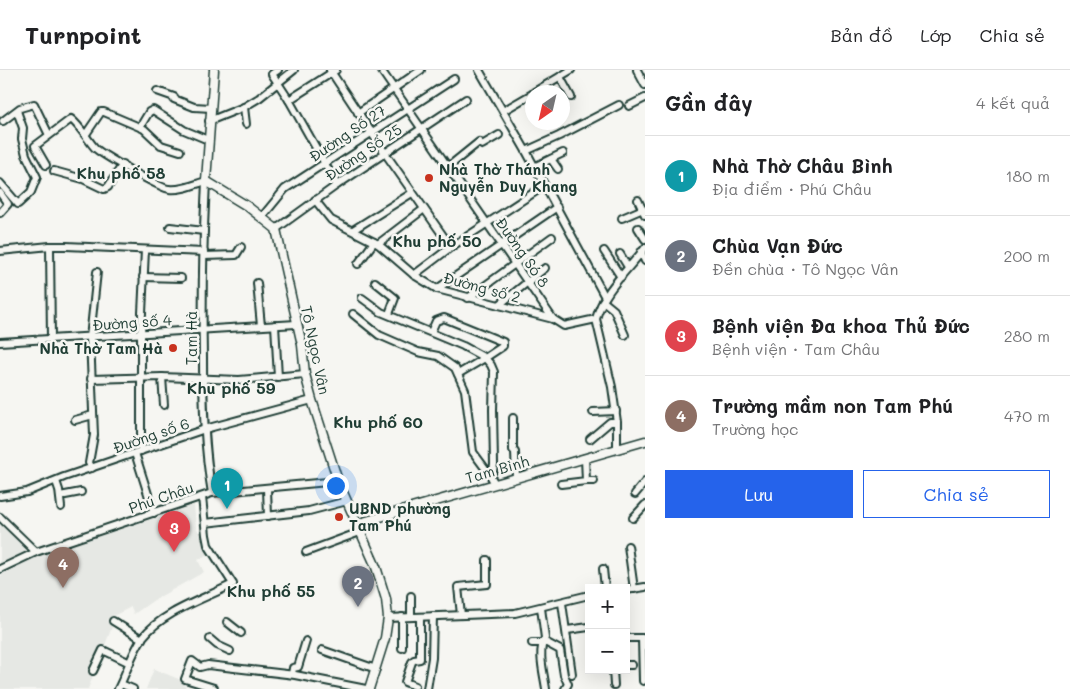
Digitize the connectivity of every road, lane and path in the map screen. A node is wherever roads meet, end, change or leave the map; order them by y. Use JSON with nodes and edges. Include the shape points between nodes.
{"nodes":[{"id":1,"x":214,"y":70,"type":"edge"},
{"id":2,"x":278,"y":70,"type":"edge"},
{"id":3,"x":294,"y":70,"type":"edge"},
{"id":4,"x":381,"y":70,"type":"edge"},
{"id":5,"x":421,"y":70,"type":"edge"},
{"id":6,"x":479,"y":70,"type":"edge"},
{"id":7,"x":571,"y":70,"type":"edge"},
{"id":8,"x":637,"y":70,"type":"edge"},
{"id":9,"x":332,"y":71,"type":"edge"},
{"id":10,"x":560,"y":77,"type":"junction"},
{"id":11,"x":454,"y":79,"type":"dead end"},
{"id":12,"x":277,"y":83,"type":"junction"},
{"id":13,"x":547,"y":85,"type":"edge"},
{"id":14,"x":645,"y":85,"type":"edge"},
{"id":15,"x":394,"y":89,"type":"junction"},
{"id":16,"x":157,"y":91,"type":"dead end"},
{"id":17,"x":571,"y":96,"type":"dead end"},
{"id":18,"x":645,"y":98,"type":"edge"},
{"id":19,"x":466,"y":99,"type":"dead end"},
{"id":20,"x":525,"y":99,"type":"edge"},
{"id":21,"x":288,"y":100,"type":"junction"},
{"id":22,"x":619,"y":105,"type":"dead end"},
{"id":23,"x":629,"y":106,"type":"dead end"},
{"id":24,"x":244,"y":107,"type":"junction"},
{"id":25,"x":211,"y":108,"type":"junction"},
{"id":26,"x":407,"y":108,"type":"junction"},
{"id":27,"x":17,"y":111,"type":"junction"},
{"id":28,"x":503,"y":112,"type":"junction"},
{"id":29,"x":358,"y":113,"type":"junction"},
{"id":30,"x":209,"y":120,"type":"junction"},
{"id":31,"x":3,"y":121,"type":"dead end"},
{"id":32,"x":246,"y":124,"type":"dead end"},
{"id":33,"x":140,"y":127,"type":"junction"},
{"id":34,"x":421,"y":128,"type":"junction"},
{"id":35,"x":371,"y":133,"type":"junction"},
{"id":36,"x":86,"y":134,"type":"junction"},
{"id":37,"x":49,"y":135,"type":"junction"},
{"id":38,"x":499,"y":135,"type":"dead end"},
{"id":39,"x":208,"y":140,"type":"junction"},
{"id":40,"x":180,"y":151,"type":"dead end"},
{"id":41,"x":526,"y":151,"type":"junction"},
{"id":42,"x":385,"y":153,"type":"junction"},
{"id":43,"x":563,"y":153,"type":"dead end"},
{"id":44,"x":550,"y":159,"type":"junction"},
{"id":45,"x":123,"y":164,"type":"junction"},
{"id":46,"x":325,"y":164,"type":"junction"},
{"id":47,"x":46,"y":165,"type":"dead end"},
{"id":48,"x":448,"y":166,"type":"junction"},
{"id":49,"x":534,"y":167,"type":"junction"},
{"id":50,"x":558,"y":169,"type":"dead end"},
{"id":51,"x":54,"y":171,"type":"dead end"},
{"id":52,"x":206,"y":181,"type":"junction"},
{"id":53,"x":0,"y":182,"type":"edge"},
{"id":54,"x":337,"y":185,"type":"junction"},
{"id":55,"x":544,"y":186,"type":"junction"},
{"id":56,"x":412,"y":192,"type":"junction"},
{"id":57,"x":0,"y":193,"type":"edge"},
{"id":58,"x":315,"y":200,"type":"junction"},
{"id":59,"x":638,"y":200,"type":"dead end"},
{"id":60,"x":557,"y":207,"type":"junction"},
{"id":61,"x":424,"y":209,"type":"junction"},
{"id":62,"x":644,"y":212,"type":"edge"},
{"id":63,"x":0,"y":213,"type":"edge"},
{"id":64,"x":262,"y":217,"type":"junction"},
{"id":65,"x":622,"y":218,"type":"dead end"},
{"id":66,"x":488,"y":223,"type":"junction"},
{"id":67,"x":170,"y":227,"type":"dead end"},
{"id":68,"x":638,"y":228,"type":"dead end"},
{"id":69,"x":276,"y":229,"type":"junction"},
{"id":70,"x":353,"y":230,"type":"junction"},
{"id":71,"x":204,"y":231,"type":"junction"},
{"id":72,"x":552,"y":237,"type":"dead end"},
{"id":73,"x":645,"y":239,"type":"edge"},
{"id":74,"x":376,"y":243,"type":"junction"},
{"id":75,"x":502,"y":245,"type":"junction"},
{"id":76,"x":50,"y":246,"type":"junction"},
{"id":77,"x":241,"y":247,"type":"dead end"},
{"id":78,"x":451,"y":247,"type":"junction"},
{"id":79,"x":145,"y":250,"type":"junction"},
{"id":80,"x":643,"y":250,"type":"edge"},
{"id":81,"x":0,"y":251,"type":"edge"},
{"id":82,"x":604,"y":251,"type":"dead end"},
{"id":83,"x":204,"y":254,"type":"junction"},
{"id":84,"x":620,"y":254,"type":"dead end"},
{"id":85,"x":645,"y":261,"type":"edge"},
{"id":86,"x":515,"y":263,"type":"junction"},
{"id":87,"x":358,"y":264,"type":"dead end"},
{"id":88,"x":628,"y":267,"type":"junction"},
{"id":89,"x":546,"y":268,"type":"dead end"},
{"id":90,"x":97,"y":272,"type":"dead end"},
{"id":91,"x":414,"y":275,"type":"junction"},
{"id":92,"x":143,"y":277,"type":"junction"},
{"id":93,"x":621,"y":277,"type":"junction"},
{"id":94,"x":181,"y":278,"type":"dead end"},
{"id":95,"x":528,"y":281,"type":"junction"},
{"id":96,"x":376,"y":282,"type":"dead end"},
{"id":97,"x":257,"y":283,"type":"dead end"},
{"id":98,"x":437,"y":290,"type":"junction"},
{"id":99,"x":362,"y":298,"type":"dead end"},
{"id":100,"x":468,"y":298,"type":"junction"},
{"id":101,"x":604,"y":300,"type":"junction"},
{"id":102,"x":499,"y":305,"type":"junction"},
{"id":103,"x":353,"y":314,"type":"dead end"},
{"id":104,"x":389,"y":314,"type":"junction"},
{"id":105,"x":553,"y":319,"type":"junction"},
{"id":106,"x":596,"y":319,"type":"junction"},
{"id":107,"x":296,"y":324,"type":"junction"},
{"id":108,"x":274,"y":325,"type":"junction"},
{"id":109,"x":261,"y":326,"type":"junction"},
{"id":110,"x":203,"y":330,"type":"junction"},
{"id":111,"x":431,"y":332,"type":"junction"},
{"id":112,"x":141,"y":334,"type":"junction"},
{"id":113,"x":625,"y":334,"type":"dead end"},
{"id":114,"x":51,"y":338,"type":"junction"},
{"id":115,"x":90,"y":338,"type":"junction"},
{"id":116,"x":0,"y":342,"type":"edge"},
{"id":117,"x":485,"y":358,"type":"junction"},
{"id":118,"x":305,"y":374,"type":"junction"},
{"id":119,"x":458,"y":374,"type":"junction"},
{"id":120,"x":162,"y":377,"type":"junction"},
{"id":121,"x":278,"y":377,"type":"junction"},
{"id":122,"x":141,"y":378,"type":"junction"},
{"id":123,"x":203,"y":378,"type":"junction"},
{"id":124,"x":91,"y":379,"type":"junction"},
{"id":125,"x":312,"y":400,"type":"junction"},
{"id":126,"x":164,"y":405,"type":"dead end"},
{"id":127,"x":616,"y":410,"type":"junction"},
{"id":128,"x":593,"y":412,"type":"dead end"},
{"id":129,"x":93,"y":415,"type":"junction"},
{"id":130,"x":513,"y":418,"type":"dead end"},
{"id":131,"x":75,"y":420,"type":"dead end"},
{"id":132,"x":617,"y":422,"type":"junction"},
{"id":133,"x":205,"y":430,"type":"junction"},
{"id":134,"x":590,"y":439,"type":"dead end"},
{"id":135,"x":645,"y":441,"type":"edge"},
{"id":136,"x":617,"y":449,"type":"junction"},
{"id":137,"x":138,"y":452,"type":"junction"},
{"id":138,"x":585,"y":458,"type":"junction"},
{"id":139,"x":92,"y":468,"type":"junction"},
{"id":140,"x":490,"y":475,"type":"junction"},
{"id":141,"x":516,"y":478,"type":"junction"},
{"id":142,"x":56,"y":481,"type":"junction"},
{"id":143,"x":338,"y":481,"type":"junction"},
{"id":144,"x":586,"y":481,"type":"junction"},
{"id":145,"x":594,"y":481,"type":"dead end"},
{"id":146,"x":645,"y":482,"type":"edge"},
{"id":147,"x":495,"y":484,"type":"junction"},
{"id":148,"x":561,"y":484,"type":"dead end"},
{"id":149,"x":266,"y":489,"type":"junction"},
{"id":150,"x":81,"y":492,"type":"dead end"},
{"id":151,"x":212,"y":494,"type":"junction"},
{"id":152,"x":635,"y":494,"type":"dead end"},
{"id":153,"x":0,"y":496,"type":"edge"},
{"id":154,"x":60,"y":496,"type":"junction"},
{"id":155,"x":202,"y":496,"type":"junction"},
{"id":156,"x":347,"y":502,"type":"junction"},
{"id":157,"x":645,"y":505,"type":"edge"},
{"id":158,"x":62,"y":507,"type":"dead end"},
{"id":159,"x":154,"y":513,"type":"junction"},
{"id":160,"x":268,"y":516,"type":"junction"},
{"id":161,"x":0,"y":517,"type":"edge"},
{"id":162,"x":633,"y":518,"type":"dead end"},
{"id":163,"x":205,"y":523,"type":"junction"},
{"id":164,"x":356,"y":524,"type":"junction"},
{"id":165,"x":360,"y":532,"type":"junction"},
{"id":166,"x":628,"y":546,"type":"dead end"},
{"id":167,"x":36,"y":552,"type":"junction"},
{"id":168,"x":306,"y":552,"type":"dead end"},
{"id":169,"x":487,"y":560,"type":"dead end"},
{"id":170,"x":0,"y":569,"type":"edge"},
{"id":171,"x":603,"y":569,"type":"dead end"},
{"id":172,"x":605,"y":584,"type":"edge"},
{"id":173,"x":645,"y":587,"type":"edge"},
{"id":174,"x":634,"y":589,"type":"junction"},
{"id":175,"x":630,"y":590,"type":"edge"},
{"id":176,"x":411,"y":596,"type":"dead end"},
{"id":177,"x":585,"y":597,"type":"edge"},
{"id":178,"x":562,"y":602,"type":"junction"},
{"id":179,"x":541,"y":608,"type":"junction"},
{"id":180,"x":461,"y":615,"type":"junction"},
{"id":181,"x":433,"y":616,"type":"junction"},
{"id":182,"x":402,"y":617,"type":"junction"},
{"id":183,"x":410,"y":617,"type":"junction"},
{"id":184,"x":420,"y":617,"type":"junction"},
{"id":185,"x":388,"y":618,"type":"junction"},
{"id":186,"x":113,"y":621,"type":"dead end"},
{"id":187,"x":227,"y":622,"type":"dead end"},
{"id":188,"x":585,"y":628,"type":"edge"},
{"id":189,"x":567,"y":630,"type":"junction"},
{"id":190,"x":241,"y":633,"type":"dead end"},
{"id":191,"x":630,"y":638,"type":"edge"},
{"id":192,"x":142,"y":639,"type":"junction"},
{"id":193,"x":210,"y":639,"type":"dead end"},
{"id":194,"x":306,"y":641,"type":"dead end"},
{"id":195,"x":532,"y":643,"type":"dead end"},
{"id":196,"x":542,"y":643,"type":"junction"},
{"id":197,"x":402,"y":648,"type":"dead end"},
{"id":198,"x":322,"y":650,"type":"dead end"},
{"id":199,"x":230,"y":651,"type":"dead end"},
{"id":200,"x":130,"y":663,"type":"junction"},
{"id":201,"x":376,"y":669,"type":"junction"},
{"id":202,"x":92,"y":671,"type":"dead end"},
{"id":203,"x":292,"y":674,"type":"junction"},
{"id":204,"x":572,"y":674,"type":"dead end"},
{"id":205,"x":613,"y":674,"type":"edge"},
{"id":206,"x":643,"y":681,"type":"dead end"},
{"id":207,"x":614,"y":685,"type":"dead end"},
{"id":208,"x":416,"y":686,"type":"dead end"},
{"id":209,"x":119,"y":687,"type":"edge"},
{"id":210,"x":214,"y":688,"type":"dead end"},
{"id":211,"x":133,"y":689,"type":"edge"},
{"id":212,"x":368,"y":689,"type":"edge"},
{"id":213,"x":427,"y":689,"type":"edge"},
{"id":214,"x":546,"y":689,"type":"edge"},
{"id":215,"x":565,"y":689,"type":"edge"}],
"edges":[{"from":1,"to":25,"type":"main road"},
{"from":2,"to":12,"type":"street","via":[[272,74]]},
{"from":3,"to":12,"type":"street"},
{"from":4,"to":15,"type":"street","name":"Đường Só 8"},
{"from":5,"to":15,"type":"street"},
{"from":6,"to":28,"type":"street"},
{"from":7,"to":10,"type":"street"},
{"from":8,"to":14,"type":"street"},
{"from":9,"to":21,"type":"street"},
{"from":9,"to":29,"type":"street"},
{"from":10,"to":13,"type":"street"},
{"from":10,"to":17,"type":"street"},
{"from":11,"to":26,"type":"street","name":"Đường Số 27"},
{"from":12,"to":21,"type":"street"},
{"from":12,"to":24,"type":"street"},
{"from":15,"to":26,"type":"street","name":"Đường Só 8"},
{"from":15,"to":29,"type":"street"},
{"from":16,"to":25,"type":"street","via":[[190,106]]},
{"from":18,"to":23,"type":"street"},
{"from":19,"to":34,"type":"street","name":"Đường Số 25"},
{"from":20,"to":28,"type":"street"},
{"from":21,"to":46,"type":"street"},
{"from":22,"to":41,"type":"street"},
{"from":24,"to":30,"type":"street"},
{"from":24,"to":32,"type":"street"},
{"from":25,"to":30,"type":"main road"},
{"from":26,"to":34,"type":"street","name":"Đường Só 8"},
{"from":26,"to":35,"type":"street","name":"Đường Số 27"},
{"from":27,"to":31,"type":"street"},
{"from":27,"to":37,"type":"street","via":[[34,104]]},
{"from":27,"to":53,"type":"street","via":[[26,155],[37,177],[31,192],[18,204]]},
{"from":28,"to":41,"type":"street"},
{"from":29,"to":35,"type":"street"},
{"from":30,"to":39,"type":"main road"},
{"from":33,"to":36,"type":"street","via":[[100,112]]},
{"from":33,"to":39,"type":"street","via":[[153,110],[184,130]]},
{"from":33,"to":40,"type":"street","via":[[161,145]]},
{"from":34,"to":42,"type":"street","name":"Đường Số 25"},
{"from":34,"to":48,"type":"street","name":"Đường Só 8"},
{"from":35,"to":42,"type":"street"},
{"from":35,"to":46,"type":"street","name":"Đường Số 27"},
{"from":36,"to":37,"type":"street","via":[[71,119]]},
{"from":36,"to":45,"type":"street","via":[[103,155]]},
{"from":37,"to":47,"type":"street","via":[[35,146]]},
{"from":38,"to":48,"type":"street","via":[[482,145],[479,142]]},
{"from":39,"to":52,"type":"main road"},
{"from":41,"to":49,"type":"street"},
{"from":42,"to":54,"type":"street","name":"Đường Số 25"},
{"from":42,"to":56,"type":"street"},
{"from":43,"to":44,"type":"street"},
{"from":44,"to":49,"type":"street"},
{"from":44,"to":50,"type":"street"},
{"from":45,"to":51,"type":"street","via":[[104,189],[84,179]]},
{"from":45,"to":52,"type":"street","via":[[168,190]]},
{"from":46,"to":54,"type":"street"},
{"from":46,"to":64,"type":"street","name":"Đường Số 27","via":[[285,189]]},
{"from":48,"to":66,"type":"street","name":"Đường Só 8"},
{"from":49,"to":55,"type":"street"},
{"from":52,"to":64,"type":"main road"},
{"from":52,"to":71,"type":"street","name":"Tam Hà"},
{"from":54,"to":58,"type":"street","name":"Đường Số 25"},
{"from":55,"to":60,"type":"street"},
{"from":55,"to":66,"type":"street"},
{"from":56,"to":61,"type":"street"},
{"from":56,"to":70,"type":"street"},
{"from":57,"to":63,"type":"street","via":[[8,204]]},
{"from":58,"to":69,"type":"street","name":"Đường Số 25"},
{"from":58,"to":70,"type":"street","name":"Đường số 2","via":[[331,220]]},
{"from":59,"to":62,"type":"street"},
{"from":60,"to":75,"type":"street"},
{"from":60,"to":101,"type":"street"},
{"from":61,"to":74,"type":"street"},
{"from":61,"to":78,"type":"street"},
{"from":62,"to":65,"type":"street"},
{"from":64,"to":69,"type":"main road"},
{"from":66,"to":75,"type":"street","name":"Đường Só 8"},
{"from":66,"to":78,"type":"street"},
{"from":67,"to":71,"type":"street"},
{"from":68,"to":73,"type":"street"},
{"from":69,"to":107,"type":"main road","name":"Tô Ngọc Vân"},
{"from":70,"to":74,"type":"street","name":"Đường số 2"},
{"from":71,"to":83,"type":"street","name":"Tam Hà"},
{"from":72,"to":86,"type":"street"},
{"from":74,"to":87,"type":"street"},
{"from":74,"to":91,"type":"street","name":"Đường số 2"},
{"from":75,"to":86,"type":"street","name":"Đường Só 8"},
{"from":75,"to":98,"type":"street"},
{"from":76,"to":79,"type":"street"},
{"from":76,"to":81,"type":"street"},
{"from":76,"to":114,"type":"street"},
{"from":77,"to":83,"type":"street","via":[[236,255]]},
{"from":78,"to":91,"type":"street"},
{"from":79,"to":83,"type":"street"},
{"from":79,"to":92,"type":"street"},
{"from":80,"to":85,"type":"street"},
{"from":80,"to":88,"type":"street"},
{"from":82,"to":93,"type":"street"},
{"from":83,"to":110,"type":"street","name":"Tam Hà"},
{"from":84,"to":88,"type":"street"},
{"from":86,"to":95,"type":"street","name":"Đường Só 8"},
{"from":86,"to":100,"type":"street"},
{"from":88,"to":93,"type":"street"},
{"from":89,"to":95,"type":"street"},
{"from":90,"to":115,"type":"street"},
{"from":91,"to":98,"type":"street","name":"Đường số 2"},
{"from":92,"to":94,"type":"street"},
{"from":92,"to":112,"type":"street"},
{"from":93,"to":101,"type":"street"},
{"from":95,"to":102,"type":"street"},
{"from":95,"to":105,"type":"street","name":"Đường Só 8"},
{"from":96,"to":104,"type":"street","via":[[395,298]]},
{"from":97,"to":109,"type":"street"},
{"from":98,"to":100,"type":"street","name":"Đường số 2"},
{"from":99,"to":104,"type":"street"},
{"from":100,"to":102,"type":"street","name":"Đường số 2"},
{"from":101,"to":106,"type":"street"},
{"from":101,"to":113,"type":"street","via":[[614,310]]},
{"from":102,"to":105,"type":"street","name":"Đường số 2"},
{"from":103,"to":119,"type":"street","via":[[387,339],[418,352],[438,356]]},
{"from":104,"to":111,"type":"street"},
{"from":105,"to":106,"type":"street","name":"Đường Só 8","via":[[564,326]]},
{"from":106,"to":127,"type":"street"},
{"from":107,"to":108,"type":"street","name":"Đường số 4"},
{"from":107,"to":118,"type":"main road","name":"Tô Ngọc Vân"},
{"from":108,"to":109,"type":"street","name":"Đường số 4"},
{"from":108,"to":121,"type":"street"},
{"from":109,"to":110,"type":"street","name":"Đường số 4"},
{"from":110,"to":112,"type":"street","name":"Đường số 4"},
{"from":110,"to":123,"type":"street","name":"Tam Hà"},
{"from":111,"to":117,"type":"street"},
{"from":111,"to":117,"type":"street","via":[[436,321],[444,318],[503,342],[503,346]]},
{"from":112,"to":115,"type":"street","name":"Đường số 4"},
{"from":112,"to":122,"type":"street"},
{"from":114,"to":115,"type":"street","name":"Đường số 4"},
{"from":114,"to":116,"type":"street","name":"Đường số 4"},
{"from":115,"to":124,"type":"street"},
{"from":117,"to":119,"type":"street"},
{"from":117,"to":140,"type":"street","via":[[494,372],[494,464]]},
{"from":118,"to":121,"type":"street"},
{"from":118,"to":125,"type":"main road","name":"Tô Ngọc Vân"},
{"from":119,"to":140,"type":"street","via":[[465,390],[472,452]]},
{"from":120,"to":122,"type":"street"},
{"from":120,"to":123,"type":"street"},
{"from":120,"to":126,"type":"street"},
{"from":121,"to":123,"type":"street"},
{"from":122,"to":124,"type":"street"},
{"from":122,"to":137,"type":"street"},
{"from":123,"to":133,"type":"street","name":"Tam Hà"},
{"from":124,"to":129,"type":"street"},
{"from":125,"to":133,"type":"street","name":"Đường số 6"},
{"from":125,"to":143,"type":"main road","name":"Tô Ngọc Vân"},
{"from":127,"to":128,"type":"street"},
{"from":127,"to":132,"type":"street"},
{"from":129,"to":131,"type":"street"},
{"from":129,"to":139,"type":"street","via":[[94,435],[89,463]]},
{"from":130,"to":141,"type":"street"},
{"from":132,"to":134,"type":"street","via":[[610,422]]},
{"from":132,"to":136,"type":"street"},
{"from":133,"to":137,"type":"street","name":"Đường số 6"},
{"from":133,"to":151,"type":"street","name":"Tam Hà"},
{"from":135,"to":136,"type":"main road","name":"Tam Bình"},
{"from":136,"to":138,"type":"main road","name":"Tam Bình"},
{"from":137,"to":139,"type":"street","name":"Đường số 6"},
{"from":137,"to":159,"type":"street"},
{"from":138,"to":141,"type":"main road","name":"Tam Bình"},
{"from":138,"to":144,"type":"street"},
{"from":139,"to":142,"type":"street","name":"Đường số 6"},
{"from":140,"to":147,"type":"street"},
{"from":141,"to":147,"type":"main road","name":"Tam Bình"},
{"from":142,"to":153,"type":"street","name":"Đường số 6","via":[[27,492]]},
{"from":142,"to":154,"type":"street"},
{"from":143,"to":149,"type":"street","name":"Phú Châu"},
{"from":143,"to":156,"type":"main road","name":"Tô Ngọc Vân"},
{"from":144,"to":145,"type":"street"},
{"from":144,"to":148,"type":"street"},
{"from":146,"to":152,"type":"street"},
{"from":147,"to":164,"type":"main road","name":"Tam Bình"},
{"from":149,"to":151,"type":"street","name":"Phú Châu"},
{"from":149,"to":160,"type":"street"},
{"from":150,"to":154,"type":"street"},
{"from":151,"to":155,"type":"street","name":"Phú Châu"},
{"from":154,"to":158,"type":"street"},
{"from":155,"to":159,"type":"street","name":"Phú Châu"},
{"from":155,"to":163,"type":"street"},
{"from":156,"to":160,"type":"street"},
{"from":156,"to":164,"type":"main road","name":"Tô Ngọc Vân"},
{"from":157,"to":162,"type":"street"},
{"from":159,"to":167,"type":"street","name":"Phú Châu"},
{"from":160,"to":163,"type":"street"},
{"from":161,"to":167,"type":"street"},
{"from":163,"to":192,"type":"street","via":[[208,545],[233,584],[163,618]]},
{"from":164,"to":165,"type":"main road","name":"Tô Ngọc Vân"},
{"from":165,"to":168,"type":"street"},
{"from":165,"to":185,"type":"main road","name":"Tô Ngọc Vân","via":[[384,587]]},
{"from":166,"to":174,"type":"street"},
{"from":167,"to":170,"type":"street","name":"Phú Châu"},
{"from":169,"to":180,"type":"street","via":[[487,584],[458,588]]},
{"from":171,"to":172,"type":"street"},
{"from":173,"to":174,"type":"street"},
{"from":174,"to":175,"type":"street"},
{"from":176,"to":183,"type":"street"},
{"from":177,"to":178,"type":"street"},
{"from":178,"to":179,"type":"street"},
{"from":178,"to":189,"type":"street"},
{"from":179,"to":180,"type":"street"},
{"from":179,"to":196,"type":"street","via":[[546,638]]},
{"from":180,"to":181,"type":"street"},
{"from":181,"to":184,"type":"street"},
{"from":181,"to":213,"type":"street"},
{"from":182,"to":183,"type":"street"},
{"from":182,"to":185,"type":"street"},
{"from":182,"to":197,"type":"street"},
{"from":183,"to":184,"type":"street"},
{"from":184,"to":208,"type":"street","via":[[420,659],[412,662],[405,682]]},
{"from":185,"to":201,"type":"main road","name":"Tô Ngọc Vân"},
{"from":186,"to":192,"type":"street"},
{"from":187,"to":190,"type":"street"},
{"from":188,"to":189,"type":"street"},
{"from":189,"to":204,"type":"street"},
{"from":191,"to":206,"type":"street","via":[[642,638]]},
{"from":192,"to":200,"type":"street"},
{"from":193,"to":199,"type":"street"},
{"from":194,"to":203,"type":"street","via":[[298,667],[293,668]]},
{"from":195,"to":196,"type":"street"},
{"from":196,"to":214,"type":"street"},
{"from":196,"to":215,"type":"street","via":[[560,650],[568,684]]},
{"from":198,"to":201,"type":"street"},
{"from":200,"to":202,"type":"street","via":[[103,650]]},
{"from":200,"to":209,"type":"street"},
{"from":201,"to":212,"type":"main road","name":"Tô Ngọc Vân"},
{"from":203,"to":210,"type":"street","via":[[208,665],[200,667],[192,662],[185,679]]},
{"from":203,"to":212,"type":"street"},
{"from":205,"to":207,"type":"street"},
{"from":209,"to":211,"type":"street"}]}
